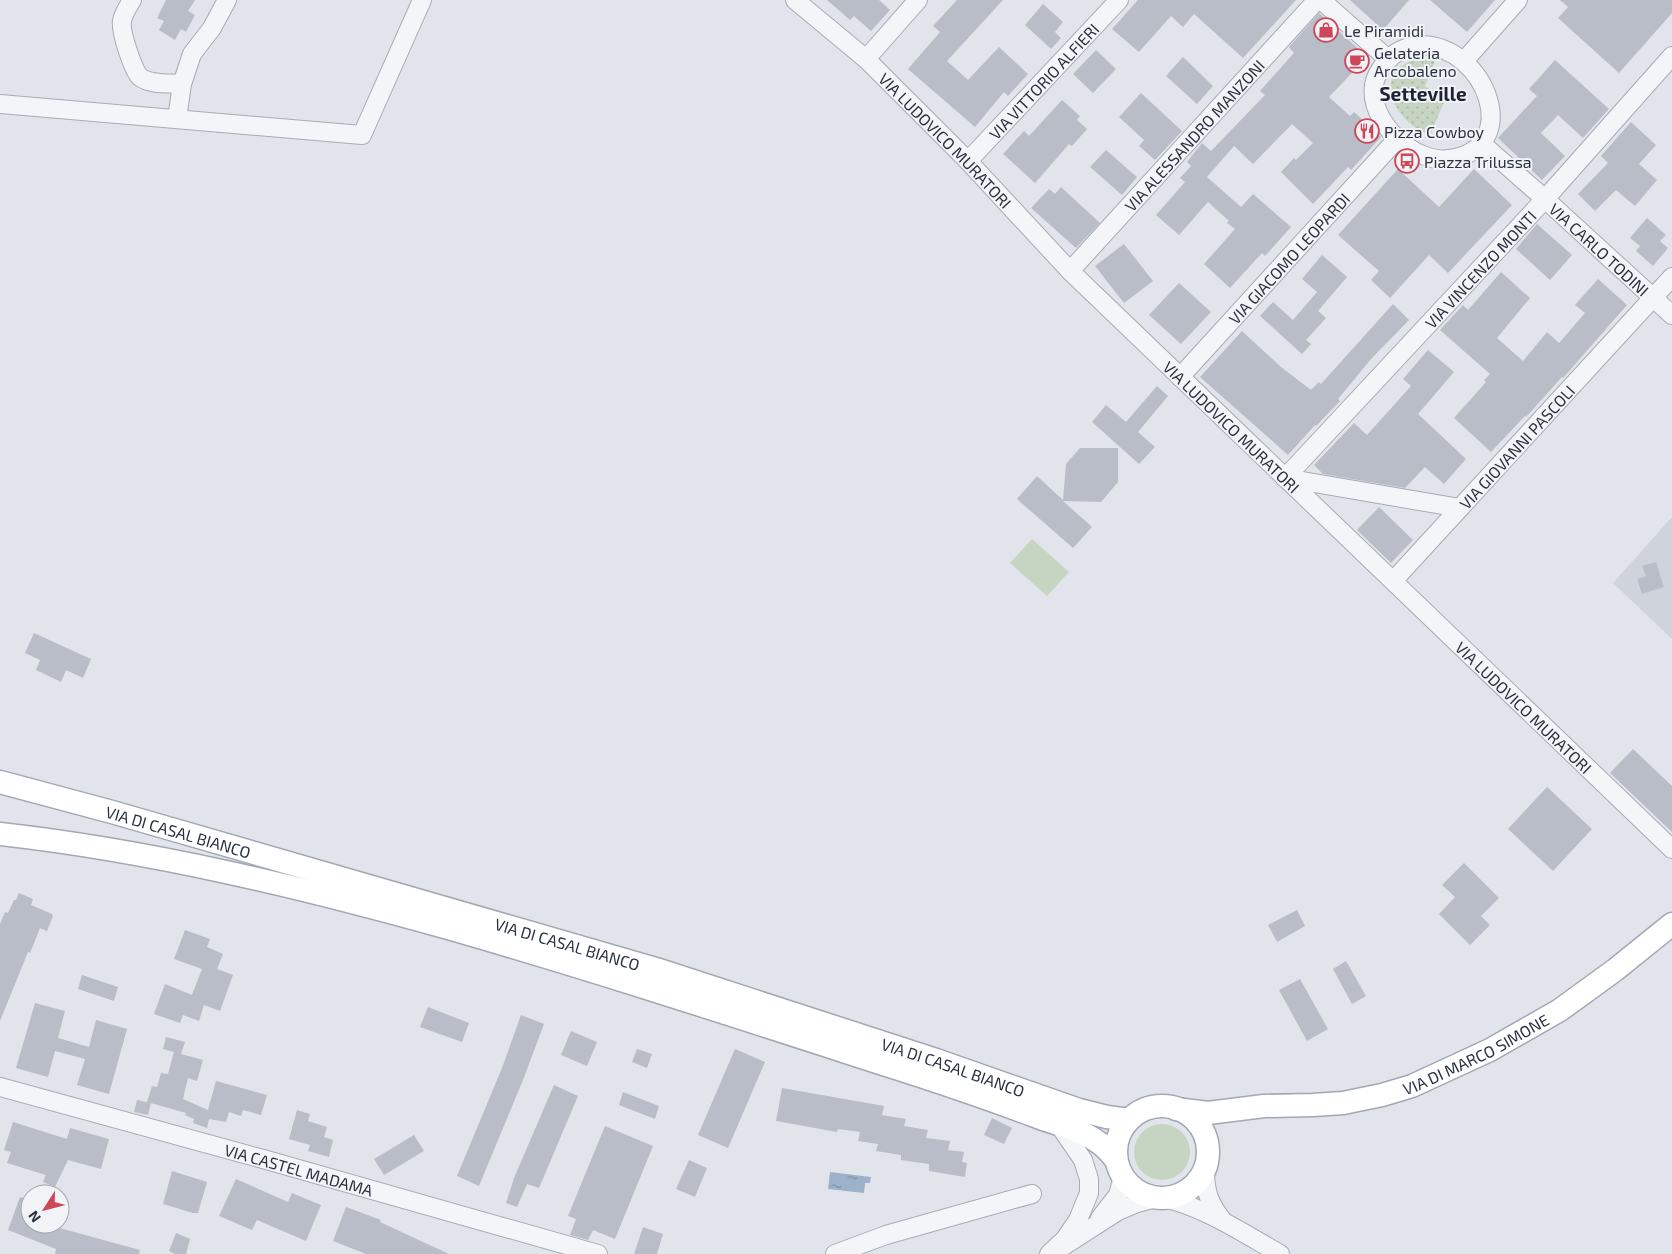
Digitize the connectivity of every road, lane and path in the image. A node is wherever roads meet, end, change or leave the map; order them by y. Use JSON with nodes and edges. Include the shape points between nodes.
{"nodes":[{"id":1,"x":132,"y":0,"type":"edge"},
{"id":2,"x":228,"y":0,"type":"edge"},
{"id":3,"x":422,"y":0,"type":"edge"},
{"id":4,"x":795,"y":0,"type":"edge"},
{"id":5,"x":918,"y":0,"type":"edge"},
{"id":6,"x":1118,"y":0,"type":"edge"},
{"id":7,"x":1317,"y":0,"type":"edge"},
{"id":8,"x":1321,"y":0,"type":"edge"},
{"id":9,"x":1518,"y":0,"type":"edge"},
{"id":10,"x":1672,"y":56,"type":"edge"},
{"id":11,"x":866,"y":59,"type":"junction"},
{"id":12,"x":1388,"y":59,"type":"junction"},
{"id":13,"x":1464,"y":61,"type":"junction"},
{"id":14,"x":182,"y":84,"type":"junction"},
{"id":15,"x":0,"y":104,"type":"edge"},
{"id":16,"x":177,"y":119,"type":"junction"},
{"id":17,"x":1398,"y":138,"type":"junction"},
{"id":18,"x":1481,"y":143,"type":"junction"},
{"id":19,"x":968,"y":162,"type":"junction"},
{"id":20,"x":1545,"y":199,"type":"junction"},
{"id":21,"x":1070,"y":271,"type":"junction"},
{"id":22,"x":1672,"y":277,"type":"edge"},
{"id":23,"x":1653,"y":298,"type":"junction"},
{"id":24,"x":1672,"y":315,"type":"edge"},
{"id":25,"x":1180,"y":377,"type":"junction"},
{"id":26,"x":1285,"y":478,"type":"junction"},
{"id":27,"x":1460,"y":508,"type":"junction"},
{"id":28,"x":1393,"y":581,"type":"junction"},
{"id":29,"x":0,"y":782,"type":"edge"},
{"id":30,"x":0,"y":834,"type":"edge"},
{"id":31,"x":1672,"y":849,"type":"edge"},
{"id":32,"x":1672,"y":924,"type":"edge"},
{"id":33,"x":0,"y":1087,"type":"edge"},
{"id":34,"x":1176,"y":1109,"type":"junction"},
{"id":35,"x":1250,"y":1109,"type":"junction"},
{"id":36,"x":1129,"y":1120,"type":"junction"},
{"id":37,"x":1059,"y":1125,"type":"junction"},
{"id":38,"x":1207,"y":1145,"type":"junction"},
{"id":39,"x":1120,"y":1168,"type":"junction"},
{"id":40,"x":1205,"y":1169,"type":"junction"},
{"id":41,"x":1032,"y":1194,"type":"dead end"},
{"id":42,"x":1160,"y":1198,"type":"junction"},
{"id":43,"x":1224,"y":1222,"type":"junction"},
{"id":44,"x":1089,"y":1231,"type":"junction"},
{"id":45,"x":598,"y":1254,"type":"edge"},
{"id":46,"x":835,"y":1254,"type":"edge"},
{"id":47,"x":1050,"y":1254,"type":"edge"},
{"id":48,"x":1280,"y":1254,"type":"edge"}],
"edges":[{"from":1,"to":14,"type":"street","via":[[124,14],[122,29],[133,65],[140,76],[149,81]]},
{"from":2,"to":14,"type":"street","via":[[192,54]]},
{"from":3,"to":16,"type":"street","via":[[362,135]]},
{"from":4,"to":11,"type":"street","name":"VIA LUDOVICO MURATORI"},
{"from":5,"to":11,"type":"street"},
{"from":6,"to":19,"type":"street","name":"VIA VITTORIO ALFIERI"},
{"from":7,"to":21,"type":"street","name":"VIA ALESSANDRO MANZONI"},
{"from":8,"to":12,"type":"street"},
{"from":9,"to":13,"type":"street"},
{"from":10,"to":20,"type":"street","name":"VIA VINCENZO MONTI"},
{"from":11,"to":19,"type":"street","name":"VIA LUDOVICO MURATORI"},
{"from":12,"to":13,"type":"street","via":[[1402,50],[1422,45],[1443,48]]},
{"from":12,"to":17,"type":"street","via":[[1376,77],[1373,91],[1381,118]]},
{"from":13,"to":18,"type":"street","via":[[1480,81],[1490,102],[1490,124]]},
{"from":14,"to":16,"type":"street"},
{"from":15,"to":16,"type":"street"},
{"from":17,"to":18,"type":"street","via":[[1420,154],[1440,159],[1462,155]]},
{"from":17,"to":25,"type":"street","name":"VIA GIACOMO LEOPARDI"},
{"from":18,"to":20,"type":"street","name":"VIA CARLO TODINI"},
{"from":19,"to":21,"type":"street","name":"VIA LUDOVICO MURATORI"},
{"from":20,"to":23,"type":"street","name":"VIA CARLO TODINI"},
{"from":20,"to":26,"type":"street","name":"VIA VINCENZO MONTI"},
{"from":21,"to":25,"type":"street","name":"VIA LUDOVICO MURATORI"},
{"from":22,"to":23,"type":"street","name":"VIA GIOVANNI PASCOLI"},
{"from":23,"to":24,"type":"street","name":"VIA CARLO TODINI"},
{"from":23,"to":27,"type":"street","name":"VIA GIOVANNI PASCOLI"},
{"from":25,"to":26,"type":"street","name":"VIA LUDOVICO MURATORI"},
{"from":26,"to":27,"type":"street","name":"VIA GIOVANNI PASCOLI"},
{"from":26,"to":28,"type":"street","name":"VIA LUDOVICO MURATORI"},
{"from":27,"to":28,"type":"street"},
{"from":28,"to":31,"type":"street","name":"VIA LUDOVICO MURATORI"},
{"from":29,"to":36,"type":"main road","name":"VIA DI CASAL BIANCO","via":[[656,969],[1079,1110]]},
{"from":30,"to":37,"type":"main road","name":"VIA DI CASAL BIANCO","via":[[164,859],[363,904],[715,1009]]},
{"from":32,"to":35,"type":"main road","name":"VIA DI MARCO SIMONE","via":[[1560,1010],[1507,1041],[1432,1078],[1366,1099]]},
{"from":33,"to":45,"type":"street","name":"VIA CASTEL MADAMA"},
{"from":34,"to":35,"type":"main road","name":"VIA DI MARCO SIMONE","via":[[1208,1113]]},
{"from":34,"to":36,"type":"main road","via":[[1151,1108]]},
{"from":34,"to":38,"type":"main road","via":[[1196,1122]]},
{"from":35,"to":38,"type":"main road","name":"VIA DI MARCO SIMONE","via":[[1216,1126]]},
{"from":36,"to":39,"type":"main road","via":[[1120,1133],[1116,1148]]},
{"from":37,"to":39,"type":"main road","name":"VIA DI CASAL BIANCO","via":[[1095,1140]]},
{"from":37,"to":47,"type":"street","via":[[1083,1160],[1089,1193],[1066,1239]]},
{"from":38,"to":40,"type":"main road"},
{"from":39,"to":42,"type":"main road","via":[[1132,1188]]},
{"from":39,"to":44,"type":"street","via":[[1118,1195]]},
{"from":40,"to":42,"type":"main road","via":[[1188,1190],[1177,1196]]},
{"from":40,"to":43,"type":"street","via":[[1208,1199]]},
{"from":41,"to":46,"type":"street","via":[[886,1235]]},
{"from":42,"to":43,"type":"street","via":[[1187,1205]]},
{"from":42,"to":44,"type":"street","via":[[1118,1211]]},
{"from":43,"to":48,"type":"street"},
{"from":44,"to":47,"type":"street"}]}
